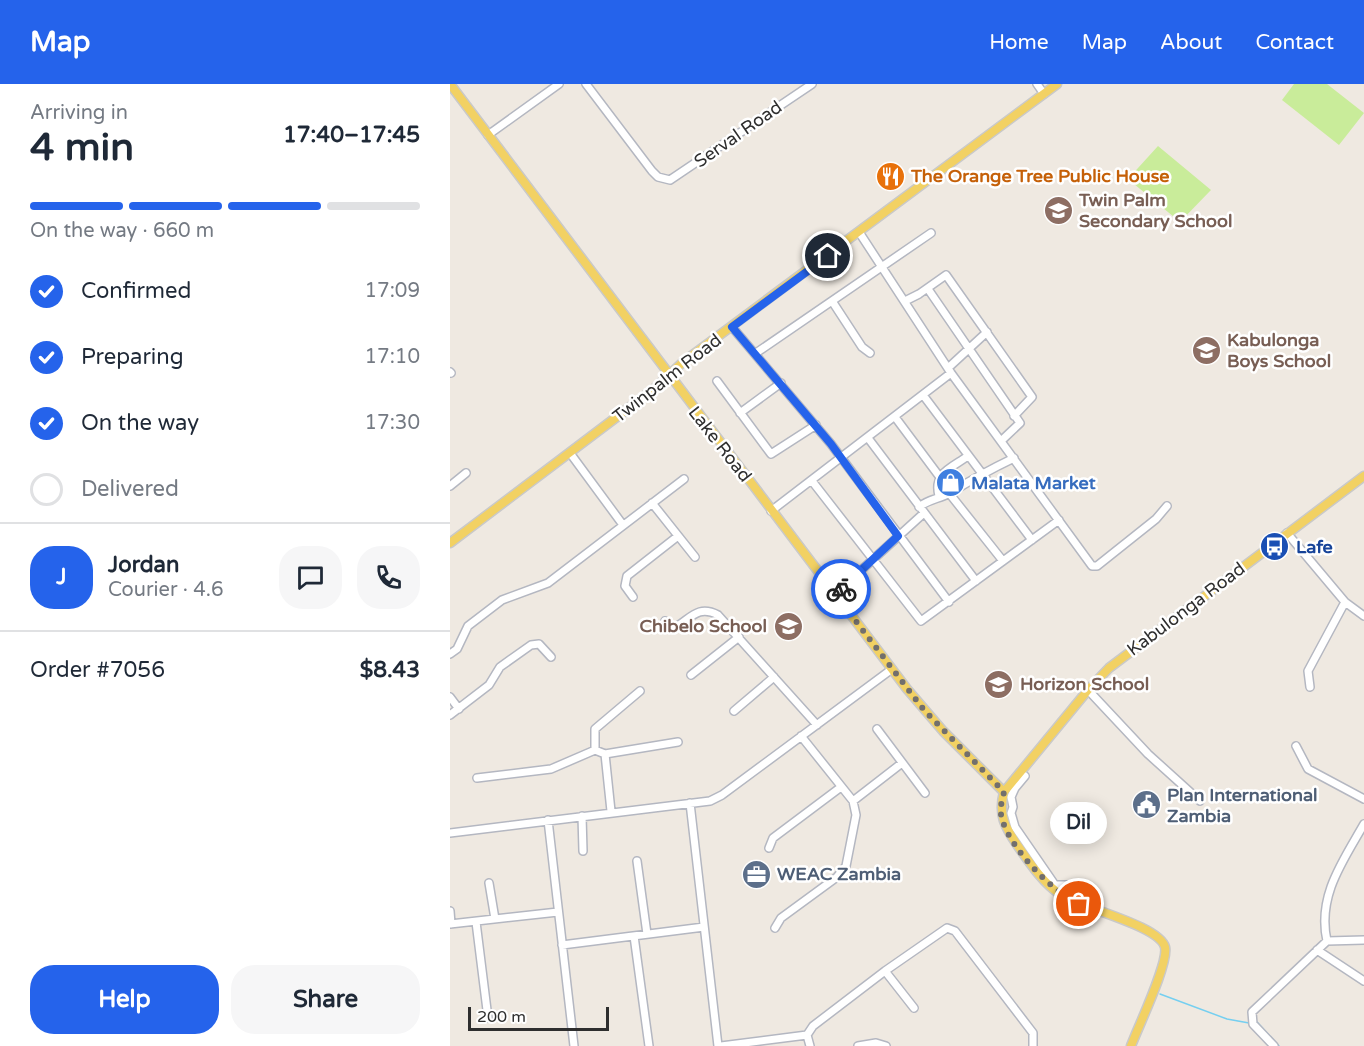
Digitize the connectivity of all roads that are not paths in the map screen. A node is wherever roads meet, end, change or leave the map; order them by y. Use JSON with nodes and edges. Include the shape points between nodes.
{"nodes":[{"id":1,"x":450,"y":84,"type":"edge"},
{"id":2,"x":559,"y":84,"type":"edge"},
{"id":3,"x":586,"y":84,"type":"edge"},
{"id":4,"x":812,"y":84,"type":"edge"},
{"id":5,"x":1037,"y":84,"type":"edge"},
{"id":6,"x":1057,"y":84,"type":"edge"},
{"id":7,"x":1044,"y":94,"type":"junction"},
{"id":8,"x":488,"y":135,"type":"junction"},
{"id":9,"x":860,"y":232,"type":"junction"},
{"id":10,"x":931,"y":233,"type":"dead end"},
{"id":11,"x":882,"y":266,"type":"junction"},
{"id":12,"x":928,"y":289,"type":"junction"},
{"id":13,"x":832,"y":301,"type":"junction"},
{"id":14,"x":905,"y":301,"type":"junction"},
{"id":15,"x":732,"y":327,"type":"junction"},
{"id":16,"x":987,"y":332,"type":"junction"},
{"id":17,"x":968,"y":347,"type":"junction"},
{"id":18,"x":756,"y":353,"type":"junction"},
{"id":19,"x":870,"y":353,"type":"dead end"},
{"id":20,"x":658,"y":362,"type":"junction"},
{"id":21,"x":682,"y":363,"type":"junction"},
{"id":22,"x":949,"y":371,"type":"junction"},
{"id":23,"x":669,"y":375,"type":"junction"},
{"id":24,"x":717,"y":381,"type":"dead end"},
{"id":25,"x":781,"y":383,"type":"junction"},
{"id":26,"x":655,"y":388,"type":"junction"},
{"id":27,"x":678,"y":389,"type":"junction"},
{"id":28,"x":923,"y":395,"type":"junction"},
{"id":29,"x":740,"y":413,"type":"junction"},
{"id":30,"x":1014,"y":416,"type":"junction"},
{"id":31,"x":895,"y":417,"type":"junction"},
{"id":32,"x":816,"y":425,"type":"junction"},
{"id":33,"x":868,"y":438,"type":"junction"},
{"id":34,"x":1001,"y":441,"type":"junction"},
{"id":35,"x":570,"y":453,"type":"junction"},
{"id":36,"x":968,"y":456,"type":"junction"},
{"id":37,"x":1014,"y":458,"type":"junction"},
{"id":38,"x":841,"y":459,"type":"junction"},
{"id":39,"x":466,"y":473,"type":"dead end"},
{"id":40,"x":981,"y":474,"type":"junction"},
{"id":41,"x":939,"y":476,"type":"junction"},
{"id":42,"x":1364,"y":476,"type":"edge"},
{"id":43,"x":684,"y":478,"type":"dead end"},
{"id":44,"x":812,"y":481,"type":"junction"},
{"id":45,"x":450,"y":486,"type":"edge"},
{"id":46,"x":949,"y":493,"type":"junction"},
{"id":47,"x":939,"y":496,"type":"junction"},
{"id":48,"x":652,"y":503,"type":"junction"},
{"id":49,"x":1167,"y":506,"type":"dead end"},
{"id":50,"x":922,"y":510,"type":"junction"},
{"id":51,"x":771,"y":511,"type":"junction"},
{"id":52,"x":1059,"y":519,"type":"junction"},
{"id":53,"x":623,"y":525,"type":"junction"},
{"id":54,"x":1287,"y":533,"type":"junction"},
{"id":55,"x":678,"y":536,"type":"junction"},
{"id":56,"x":898,"y":536,"type":"junction"},
{"id":57,"x":1032,"y":540,"type":"junction"},
{"id":58,"x":450,"y":543,"type":"edge"},
{"id":59,"x":694,"y":557,"type":"dead end"},
{"id":60,"x":875,"y":560,"type":"junction"},
{"id":61,"x":1003,"y":561,"type":"junction"},
{"id":62,"x":976,"y":581,"type":"junction"},
{"id":63,"x":835,"y":594,"type":"junction"},
{"id":64,"x":633,"y":597,"type":"dead end"},
{"id":65,"x":949,"y":602,"type":"junction"},
{"id":66,"x":1345,"y":602,"type":"junction"},
{"id":67,"x":1364,"y":616,"type":"edge"},
{"id":68,"x":665,"y":621,"type":"dead end"},
{"id":69,"x":739,"y":637,"type":"junction"},
{"id":70,"x":450,"y":654,"type":"edge"},
{"id":71,"x":551,"y":657,"type":"dead end"},
{"id":72,"x":892,"y":669,"type":"junction"},
{"id":73,"x":691,"y":675,"type":"dead end"},
{"id":74,"x":774,"y":677,"type":"junction"},
{"id":75,"x":1310,"y":687,"type":"dead end"},
{"id":76,"x":1088,"y":690,"type":"junction"},
{"id":77,"x":640,"y":691,"type":"dead end"},
{"id":78,"x":450,"y":697,"type":"edge"},
{"id":79,"x":459,"y":709,"type":"junction"},
{"id":80,"x":734,"y":711,"type":"dead end"},
{"id":81,"x":450,"y":715,"type":"edge"},
{"id":82,"x":817,"y":725,"type":"junction"},
{"id":83,"x":877,"y":729,"type":"dead end"},
{"id":84,"x":801,"y":736,"type":"junction"},
{"id":85,"x":678,"y":742,"type":"dead end"},
{"id":86,"x":1296,"y":746,"type":"dead end"},
{"id":87,"x":595,"y":750,"type":"junction"},
{"id":88,"x":605,"y":754,"type":"junction"},
{"id":89,"x":902,"y":763,"type":"junction"},
{"id":90,"x":1025,"y":776,"type":"dead end"},
{"id":91,"x":477,"y":778,"type":"dead end"},
{"id":92,"x":841,"y":787,"type":"junction"},
{"id":93,"x":1004,"y":792,"type":"junction"},
{"id":94,"x":925,"y":793,"type":"dead end"},
{"id":95,"x":1364,"y":800,"type":"edge"},
{"id":96,"x":853,"y":801,"type":"junction"},
{"id":97,"x":1200,"y":801,"type":"dead end"},
{"id":98,"x":690,"y":803,"type":"junction"},
{"id":99,"x":611,"y":811,"type":"junction"},
{"id":100,"x":582,"y":816,"type":"junction"},
{"id":101,"x":548,"y":820,"type":"junction"},
{"id":102,"x":1364,"y":824,"type":"edge"},
{"id":103,"x":450,"y":833,"type":"edge"},
{"id":104,"x":769,"y":848,"type":"dead end"},
{"id":105,"x":583,"y":851,"type":"dead end"},
{"id":106,"x":637,"y":861,"type":"dead end"},
{"id":107,"x":489,"y":883,"type":"dead end"},
{"id":108,"x":1070,"y":885,"type":"dead end"},
{"id":109,"x":450,"y":911,"type":"edge"},
{"id":110,"x":558,"y":912,"type":"junction"},
{"id":111,"x":495,"y":919,"type":"junction"},
{"id":112,"x":476,"y":922,"type":"junction"},
{"id":113,"x":451,"y":924,"type":"edge"},
{"id":114,"x":704,"y":927,"type":"junction"},
{"id":115,"x":775,"y":928,"type":"dead end"},
{"id":116,"x":647,"y":934,"type":"junction"},
{"id":117,"x":634,"y":936,"type":"junction"},
{"id":118,"x":1364,"y":940,"type":"edge"},
{"id":119,"x":1327,"y":941,"type":"junction"},
{"id":120,"x":562,"y":945,"type":"junction"},
{"id":121,"x":1317,"y":950,"type":"junction"},
{"id":122,"x":885,"y":971,"type":"junction"},
{"id":123,"x":1364,"y":981,"type":"edge"},
{"id":124,"x":914,"y":1008,"type":"dead end"},
{"id":125,"x":488,"y":1018,"type":"dead end"},
{"id":126,"x":807,"y":1035,"type":"junction"},
{"id":127,"x":574,"y":1046,"type":"edge"},
{"id":128,"x":649,"y":1046,"type":"edge"},
{"id":129,"x":719,"y":1046,"type":"edge"},
{"id":130,"x":810,"y":1046,"type":"edge"},
{"id":131,"x":858,"y":1046,"type":"edge"},
{"id":132,"x":886,"y":1046,"type":"edge"},
{"id":133,"x":1033,"y":1046,"type":"edge"},
{"id":134,"x":1131,"y":1046,"type":"edge"},
{"id":135,"x":1274,"y":1046,"type":"edge"}],
"edges":[{"from":1,"to":8,"type":"main road","name":"Lake Road"},
{"from":2,"to":8,"type":"street"},
{"from":3,"to":4,"type":"street","name":"Serval Road","via":[[663,180],[680,175]]},
{"from":5,"to":7,"type":"street"},
{"from":6,"to":7,"type":"main road","name":"Twinpalm Road"},
{"from":7,"to":9,"type":"main road","name":"Twinpalm Road"},
{"from":8,"to":20,"type":"main road","name":"Lake Road"},
{"from":9,"to":11,"type":"street"},
{"from":9,"to":15,"type":"main road","name":"Twinpalm Road"},
{"from":10,"to":11,"type":"street"},
{"from":11,"to":13,"type":"street"},
{"from":11,"to":14,"type":"street"},
{"from":12,"to":14,"type":"street"},
{"from":12,"to":16,"type":"street","via":[[946,275]]},
{"from":12,"to":17,"type":"street"},
{"from":13,"to":18,"type":"street"},
{"from":13,"to":19,"type":"street"},
{"from":14,"to":22,"type":"street"},
{"from":15,"to":18,"type":"street"},
{"from":15,"to":21,"type":"main road","name":"Twinpalm Road"},
{"from":16,"to":17,"type":"street"},
{"from":16,"to":30,"type":"street","via":[[1032,397]]},
{"from":17,"to":22,"type":"street"},
{"from":17,"to":30,"type":"street"},
{"from":18,"to":25,"type":"street"},
{"from":20,"to":21,"type":"main road","via":[[670,366]]},
{"from":20,"to":23,"type":"main road","name":"Lake Road"},
{"from":21,"to":23,"type":"main road","name":"Twinpalm Road"},
{"from":22,"to":28,"type":"street"},
{"from":22,"to":34,"type":"street"},
{"from":23,"to":26,"type":"main road","name":"Twinpalm Road"},
{"from":23,"to":27,"type":"main road","name":"Lake Road"},
{"from":24,"to":29,"type":"street"},
{"from":25,"to":29,"type":"street"},
{"from":25,"to":32,"type":"street"},
{"from":26,"to":27,"type":"main road","via":[[667,385]]},
{"from":26,"to":35,"type":"main road","name":"Twinpalm Road"},
{"from":27,"to":51,"type":"main road","name":"Lake Road"},
{"from":28,"to":31,"type":"street"},
{"from":28,"to":36,"type":"street"},
{"from":29,"to":32,"type":"street","via":[[772,454]]},
{"from":30,"to":34,"type":"street","via":[[1019,426]]},
{"from":31,"to":33,"type":"street"},
{"from":31,"to":41,"type":"street"},
{"from":32,"to":38,"type":"street"},
{"from":33,"to":38,"type":"street"},
{"from":33,"to":50,"type":"street"},
{"from":34,"to":37,"type":"street"},
{"from":35,"to":53,"type":"street"},
{"from":35,"to":58,"type":"main road","name":"Twinpalm Road"},
{"from":36,"to":40,"type":"street"},
{"from":36,"to":41,"type":"street"},
{"from":37,"to":40,"type":"street"},
{"from":37,"to":52,"type":"street"},
{"from":38,"to":44,"type":"street"},
{"from":38,"to":56,"type":"street"},
{"from":39,"to":45,"type":"street"},
{"from":40,"to":46,"type":"street"},
{"from":40,"to":57,"type":"street"},
{"from":41,"to":47,"type":"street"},
{"from":42,"to":54,"type":"main road","name":"Kabulonga Road"},
{"from":43,"to":48,"type":"street"},
{"from":44,"to":51,"type":"street"},
{"from":44,"to":60,"type":"street"},
{"from":46,"to":47,"type":"street"},
{"from":46,"to":61,"type":"street"},
{"from":47,"to":50,"type":"street"},
{"from":48,"to":53,"type":"street"},
{"from":48,"to":55,"type":"street"},
{"from":49,"to":52,"type":"street","via":[[1095,567]]},
{"from":50,"to":56,"type":"street"},
{"from":50,"to":62,"type":"street"},
{"from":51,"to":63,"type":"main road","name":"Lake Road"},
{"from":52,"to":57,"type":"street"},
{"from":53,"to":70,"type":"street","via":[[548,584],[502,600],[468,626],[457,649]]},
{"from":54,"to":66,"type":"street"},
{"from":54,"to":76,"type":"main road","name":"Kabulonga Road","via":[[1138,644]]},
{"from":55,"to":59,"type":"street"},
{"from":55,"to":64,"type":"street","via":[[627,576],[625,585]]},
{"from":56,"to":60,"type":"street"},
{"from":56,"to":65,"type":"street"},
{"from":57,"to":61,"type":"street"},
{"from":60,"to":63,"type":"street"},
{"from":60,"to":65,"type":"street","via":[[919,620]]},
{"from":61,"to":62,"type":"street"},
{"from":62,"to":65,"type":"street"},
{"from":63,"to":72,"type":"main road","name":"Lake Road"},
{"from":66,"to":67,"type":"street"},
{"from":66,"to":75,"type":"street","via":[[1308,671]]},
{"from":68,"to":69,"type":"street","via":[[676,628],[691,614],[711,611]]},
{"from":69,"to":73,"type":"street"},
{"from":69,"to":74,"type":"street"},
{"from":71,"to":79,"type":"street","via":[[539,644],[531,645],[500,667],[489,686]]},
{"from":72,"to":82,"type":"street"},
{"from":72,"to":93,"type":"main road","name":"Lake Road","via":[[943,731]]},
{"from":74,"to":80,"type":"street"},
{"from":74,"to":82,"type":"street"},
{"from":76,"to":93,"type":"main road","name":"Kabulonga Road"},
{"from":76,"to":97,"type":"street","via":[[1148,754]]},
{"from":77,"to":87,"type":"street","via":[[595,729]]},
{"from":78,"to":79,"type":"street"},
{"from":79,"to":81,"type":"street"},
{"from":82,"to":84,"type":"street"},
{"from":83,"to":89,"type":"street"},
{"from":84,"to":92,"type":"street"},
{"from":84,"to":98,"type":"street","via":[[722,795]]},
{"from":85,"to":88,"type":"street"},
{"from":86,"to":95,"type":"street","via":[[1308,769]]},
{"from":87,"to":88,"type":"street"},
{"from":87,"to":91,"type":"street","via":[[551,769]]},
{"from":88,"to":99,"type":"street"},
{"from":89,"to":94,"type":"street"},
{"from":89,"to":96,"type":"street"},
{"from":90,"to":108,"type":"street","via":[[1011,797],[1015,827],[1056,885]]},
{"from":92,"to":96,"type":"street"},
{"from":92,"to":104,"type":"street","via":[[773,838]]},
{"from":93,"to":134,"type":"main road","via":[[1000,810],[1005,827],[1051,887],[1069,900],[1145,930],[1160,938],[1164,945],[1164,963]]},
{"from":96,"to":115,"type":"street","via":[[856,815],[846,866],[837,877],[780,918]]},
{"from":98,"to":99,"type":"street"},
{"from":98,"to":114,"type":"street"},
{"from":99,"to":100,"type":"street"},
{"from":100,"to":101,"type":"street"},
{"from":100,"to":105,"type":"street"},
{"from":101,"to":103,"type":"street"},
{"from":101,"to":110,"type":"street"},
{"from":102,"to":119,"type":"street","via":[[1325,899]]},
{"from":106,"to":116,"type":"street"},
{"from":107,"to":111,"type":"street"},
{"from":109,"to":113,"type":"street"},
{"from":110,"to":111,"type":"street"},
{"from":110,"to":120,"type":"street"},
{"from":111,"to":112,"type":"street"},
{"from":112,"to":113,"type":"street"},
{"from":112,"to":125,"type":"street"},
{"from":114,"to":116,"type":"street"},
{"from":114,"to":129,"type":"street"},
{"from":116,"to":117,"type":"street"},
{"from":117,"to":120,"type":"street"},
{"from":117,"to":128,"type":"street"},
{"from":118,"to":119,"type":"street"},
{"from":119,"to":121,"type":"street"},
{"from":120,"to":127,"type":"street"},
{"from":121,"to":123,"type":"street"},
{"from":121,"to":135,"type":"street","via":[[1252,1012],[1253,1024]]},
{"from":122,"to":124,"type":"street"},
{"from":122,"to":126,"type":"street","via":[[813,1026]]},
{"from":122,"to":133,"type":"street","via":[[939,932],[951,928],[1033,1033]]},
{"from":126,"to":129,"type":"street"},
{"from":126,"to":130,"type":"street"},
{"from":131,"to":132,"type":"street"}]}
